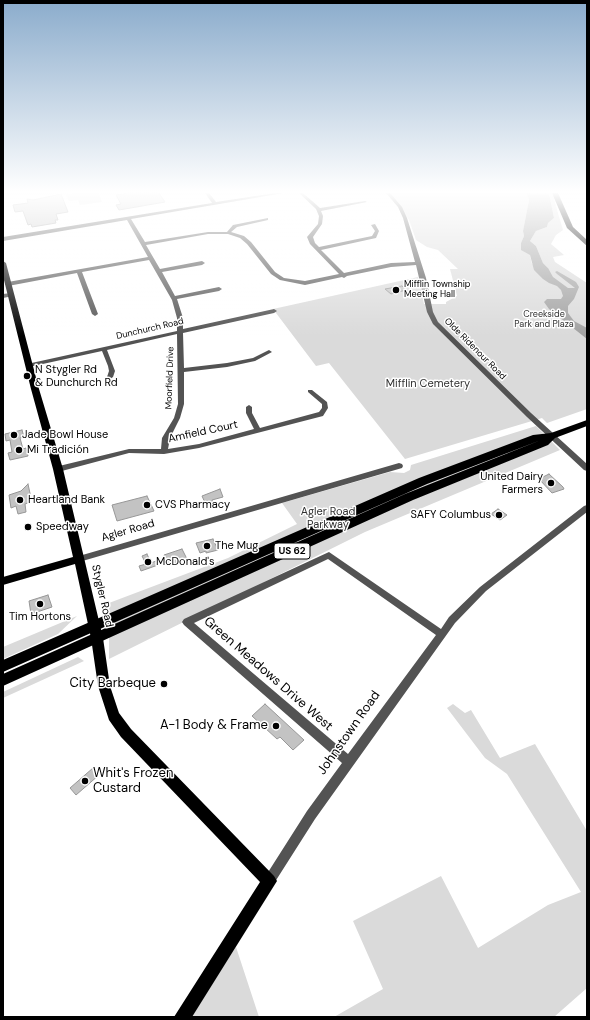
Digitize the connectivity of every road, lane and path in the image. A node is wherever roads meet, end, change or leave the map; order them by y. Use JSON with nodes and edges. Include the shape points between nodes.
{"nodes":[{"id":1,"x":142,"y":241,"type":"edge"},
{"id":2,"x":165,"y":241,"type":"edge"},
{"id":3,"x":247,"y":241,"type":"edge"},
{"id":4,"x":312,"y":241,"type":"edge"},
{"id":5,"x":357,"y":241,"type":"edge"},
{"id":6,"x":412,"y":241,"type":"edge"},
{"id":7,"x":144,"y":244,"type":"junction"},
{"id":8,"x":318,"y":249,"type":"junction"},
{"id":9,"x":151,"y":258,"type":"junction"},
{"id":10,"x":3,"y":263,"type":"edge"},
{"id":11,"x":202,"y":263,"type":"dead end"},
{"id":12,"x":419,"y":263,"type":"junction"},
{"id":13,"x":79,"y":271,"type":"junction"},
{"id":14,"x":158,"y":271,"type":"junction"},
{"id":15,"x":344,"y":276,"type":"junction"},
{"id":16,"x":8,"y":284,"type":"junction"},
{"id":17,"x":219,"y":289,"type":"dead end"},
{"id":18,"x":7,"y":295,"type":"edge"},
{"id":19,"x":174,"y":298,"type":"junction"},
{"id":20,"x":274,"y":311,"type":"dead end"},
{"id":21,"x":95,"y":314,"type":"dead end"},
{"id":22,"x":180,"y":332,"type":"junction"},
{"id":23,"x":104,"y":349,"type":"junction"},
{"id":24,"x":269,"y":352,"type":"dead end"},
{"id":25,"x":29,"y":365,"type":"junction"},
{"id":26,"x":181,"y":370,"type":"junction"},
{"id":27,"x":110,"y":377,"type":"dead end"},
{"id":28,"x":310,"y":391,"type":"dead end"},
{"id":29,"x":249,"y":406,"type":"dead end"},
{"id":30,"x":587,"y":423,"type":"edge"},
{"id":31,"x":258,"y":431,"type":"junction"},
{"id":32,"x":552,"y":436,"type":"junction"},
{"id":33,"x":164,"y":452,"type":"junction"},
{"id":34,"x":400,"y":466,"type":"dead end"},
{"id":35,"x":587,"y":468,"type":"edge"},
{"id":36,"x":58,"y":469,"type":"junction"},
{"id":37,"x":587,"y":508,"type":"edge"},
{"id":38,"x":79,"y":559,"type":"junction"},
{"id":39,"x":3,"y":581,"type":"edge"},
{"id":40,"x":94,"y":625,"type":"junction"},
{"id":41,"x":441,"y":634,"type":"junction"},
{"id":42,"x":97,"y":638,"type":"junction"},
{"id":43,"x":3,"y":666,"type":"edge"},
{"id":44,"x":3,"y":680,"type":"edge"},
{"id":45,"x":349,"y":762,"type":"junction"},
{"id":46,"x":269,"y":881,"type":"junction"},
{"id":47,"x":182,"y":1017,"type":"edge"}],
"edges":[{"from":1,"to":7,"type":"street","name":"Moorfield Drive"},
{"from":2,"to":7,"type":"street"},
{"from":3,"to":15,"type":"street","via":[[273,273],[289,283],[305,283]]},
{"from":4,"to":8,"type":"street"},
{"from":5,"to":8,"type":"street"},
{"from":6,"to":12,"type":"street","name":"Olde Ridenour Road"},
{"from":7,"to":9,"type":"street","name":"Moorfield Drive"},
{"from":8,"to":15,"type":"street"},
{"from":9,"to":13,"type":"street"},
{"from":9,"to":14,"type":"street","name":"Moorfield Drive"},
{"from":10,"to":16,"type":"main road","name":"Stygler Road"},
{"from":11,"to":14,"type":"street"},
{"from":12,"to":15,"type":"street","via":[[391,265]]},
{"from":12,"to":32,"type":"street","name":"Olde Ridenour Road","via":[[435,323]]},
{"from":13,"to":16,"type":"street"},
{"from":13,"to":21,"type":"street"},
{"from":14,"to":19,"type":"street","name":"Moorfield Drive"},
{"from":16,"to":18,"type":"main road","name":"Stygler Road"},
{"from":17,"to":19,"type":"street"},
{"from":18,"to":25,"type":"main road","name":"Stygler Road"},
{"from":19,"to":22,"type":"street","name":"Moorfield Drive","via":[[180,318]]},
{"from":20,"to":22,"type":"street","name":"Dunchurch Road"},
{"from":22,"to":23,"type":"street","name":"Dunchurch Road"},
{"from":22,"to":26,"type":"street","name":"Moorfield Drive"},
{"from":23,"to":25,"type":"street","name":"Dunchurch Road"},
{"from":23,"to":27,"type":"street","via":[[111,366]]},
{"from":24,"to":26,"type":"street","via":[[254,359],[227,365]]},
{"from":25,"to":36,"type":"main road","name":"Stygler Road"},
{"from":26,"to":33,"type":"street","name":"Moorfield Drive","via":[[181,404],[166,438]]},
{"from":28,"to":31,"type":"street","name":"Amfield Court","via":[[325,403],[321,414]]},
{"from":29,"to":31,"type":"street","via":[[249,413]]},
{"from":30,"to":32,"type":"highway","number":"US 62"},
{"from":31,"to":33,"type":"street","name":"Amfield Court"},
{"from":32,"to":35,"type":"street","name":"Olde Ridenour Road"},
{"from":32,"to":40,"type":"highway","number":"US 62","via":[[537,437],[423,481]]},
{"from":32,"to":42,"type":"highway","number":"US 62","via":[[544,443],[409,497]]},
{"from":33,"to":36,"type":"street","name":"Amfield Court","via":[[129,451]]},
{"from":34,"to":38,"type":"street","name":"Agler Road"},
{"from":36,"to":38,"type":"main road","name":"Stygler Road"},
{"from":37,"to":41,"type":"street","name":"Johnstown Road","via":[[483,589],[461,609]]},
{"from":38,"to":39,"type":"main road","name":"Agler Road"},
{"from":38,"to":40,"type":"main road","name":"Stygler Road"},
{"from":40,"to":42,"type":"main road","name":"Stygler Road"},
{"from":40,"to":43,"type":"highway","number":"US 62"},
{"from":41,"to":45,"type":"street","name":"Johnstown Road"},
{"from":41,"to":45,"type":"street","name":"Green Meadows Drive West","via":[[329,555],[187,622]]},
{"from":42,"to":44,"type":"highway","number":"US 62"},
{"from":42,"to":46,"type":"main road","name":"Stygler Road","via":[[104,686],[114,716]]},
{"from":45,"to":46,"type":"street","name":"Johnstown Road"},
{"from":46,"to":47,"type":"main road","name":"Johnstown Road"}]}
